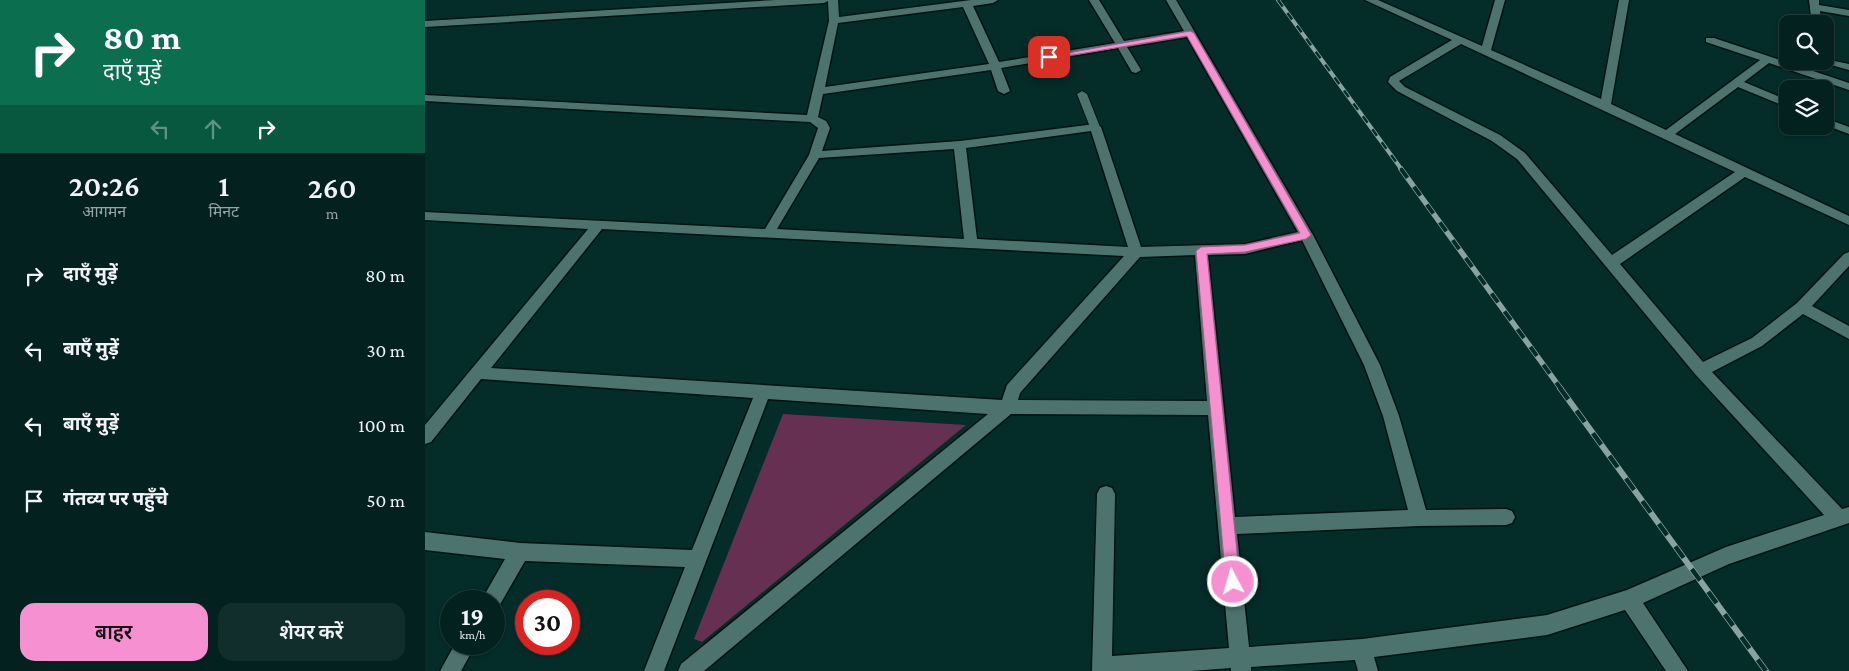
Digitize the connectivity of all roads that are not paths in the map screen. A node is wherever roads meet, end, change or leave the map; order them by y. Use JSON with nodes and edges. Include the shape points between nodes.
{"nodes":[{"id":1,"x":824,"y":0,"type":"edge"},
{"id":2,"x":833,"y":0,"type":"edge"},
{"id":3,"x":993,"y":0,"type":"edge"},
{"id":4,"x":1094,"y":0,"type":"edge"},
{"id":5,"x":1171,"y":0,"type":"edge"},
{"id":6,"x":1370,"y":0,"type":"edge"},
{"id":7,"x":1500,"y":0,"type":"edge"},
{"id":8,"x":1624,"y":0,"type":"edge"},
{"id":9,"x":786,"y":2,"type":"edge"},
{"id":10,"x":1815,"y":3,"type":"edge"},
{"id":11,"x":967,"y":4,"type":"junction"},
{"id":12,"x":1849,"y":13,"type":"edge"},
{"id":13,"x":834,"y":21,"type":"junction"},
{"id":14,"x":425,"y":24,"type":"edge"},
{"id":15,"x":1190,"y":33,"type":"junction"},
{"id":16,"x":1460,"y":40,"type":"junction"},
{"id":17,"x":1710,"y":40,"type":"dead end"},
{"id":18,"x":1121,"y":45,"type":"junction"},
{"id":19,"x":1486,"y":51,"type":"junction"},
{"id":20,"x":1768,"y":59,"type":"junction"},
{"id":21,"x":1834,"y":64,"type":"edge"},
{"id":22,"x":995,"y":66,"type":"junction"},
{"id":23,"x":1849,"y":67,"type":"edge"},
{"id":24,"x":1136,"y":70,"type":"dead end"},
{"id":25,"x":1822,"y":70,"type":"edge"},
{"id":26,"x":1823,"y":78,"type":"junction"},
{"id":27,"x":1738,"y":83,"type":"junction"},
{"id":28,"x":1849,"y":87,"type":"edge"},
{"id":29,"x":819,"y":91,"type":"junction"},
{"id":30,"x":1003,"y":91,"type":"dead end"},
{"id":31,"x":1082,"y":94,"type":"dead end"},
{"id":32,"x":425,"y":98,"type":"edge"},
{"id":33,"x":1779,"y":101,"type":"edge"},
{"id":34,"x":1605,"y":106,"type":"junction"},
{"id":35,"x":812,"y":119,"type":"junction"},
{"id":36,"x":1834,"y":125,"type":"edge"},
{"id":37,"x":1095,"y":127,"type":"junction"},
{"id":38,"x":1849,"y":131,"type":"edge"},
{"id":39,"x":1666,"y":135,"type":"junction"},
{"id":40,"x":960,"y":144,"type":"junction"},
{"id":41,"x":815,"y":155,"type":"junction"},
{"id":42,"x":1745,"y":171,"type":"junction"},
{"id":43,"x":426,"y":217,"type":"edge"},
{"id":44,"x":1849,"y":221,"type":"edge"},
{"id":45,"x":598,"y":226,"type":"junction"},
{"id":46,"x":768,"y":234,"type":"junction"},
{"id":47,"x":1306,"y":235,"type":"junction"},
{"id":48,"x":971,"y":244,"type":"junction"},
{"id":49,"x":1201,"y":251,"type":"junction"},
{"id":50,"x":1135,"y":252,"type":"junction"},
{"id":51,"x":1849,"y":258,"type":"edge"},
{"id":52,"x":1611,"y":262,"type":"junction"},
{"id":53,"x":1802,"y":306,"type":"junction"},
{"id":54,"x":1849,"y":333,"type":"edge"},
{"id":55,"x":1701,"y":370,"type":"junction"},
{"id":56,"x":478,"y":373,"type":"junction"},
{"id":57,"x":763,"y":392,"type":"junction"},
{"id":58,"x":1008,"y":407,"type":"junction"},
{"id":59,"x":1217,"y":408,"type":"junction"},
{"id":60,"x":425,"y":437,"type":"edge"},
{"id":61,"x":1105,"y":494,"type":"dead end"},
{"id":62,"x":1507,"y":517,"type":"dead end"},
{"id":63,"x":1844,"y":517,"type":"edge"},
{"id":64,"x":1419,"y":518,"type":"junction"},
{"id":65,"x":1228,"y":526,"type":"junction"},
{"id":66,"x":425,"y":541,"type":"edge"},
{"id":67,"x":520,"y":552,"type":"junction"},
{"id":68,"x":697,"y":559,"type":"junction"},
{"id":69,"x":498,"y":590,"type":"edge"},
{"id":70,"x":1629,"y":600,"type":"junction"},
{"id":71,"x":1363,"y":649,"type":"junction"},
{"id":72,"x":459,"y":655,"type":"edge"},
{"id":73,"x":1241,"y":665,"type":"edge"},
{"id":74,"x":1102,"y":669,"type":"edge"},
{"id":75,"x":450,"y":671,"type":"edge"},
{"id":76,"x":654,"y":671,"type":"edge"},
{"id":77,"x":688,"y":671,"type":"edge"},
{"id":78,"x":1367,"y":671,"type":"edge"},
{"id":79,"x":1677,"y":671,"type":"edge"}],
"edges":[{"from":1,"to":9,"type":"street"},
{"from":2,"to":13,"type":"street"},
{"from":3,"to":11,"type":"street"},
{"from":4,"to":18,"type":"street"},
{"from":5,"to":15,"type":"street"},
{"from":6,"to":16,"type":"street"},
{"from":7,"to":19,"type":"street"},
{"from":8,"to":34,"type":"street"},
{"from":9,"to":14,"type":"street"},
{"from":10,"to":12,"type":"street"},
{"from":11,"to":13,"type":"street"},
{"from":11,"to":22,"type":"street"},
{"from":13,"to":29,"type":"street"},
{"from":15,"to":18,"type":"street"},
{"from":15,"to":47,"type":"street"},
{"from":16,"to":19,"type":"street"},
{"from":16,"to":52,"type":"street","via":[[1393,79],[1393,82],[1511,147]]},
{"from":17,"to":20,"type":"street"},
{"from":18,"to":22,"type":"street"},
{"from":18,"to":24,"type":"street"},
{"from":19,"to":34,"type":"street"},
{"from":20,"to":26,"type":"street"},
{"from":20,"to":27,"type":"street"},
{"from":21,"to":23,"type":"street"},
{"from":22,"to":29,"type":"street"},
{"from":22,"to":30,"type":"street"},
{"from":25,"to":26,"type":"street"},
{"from":26,"to":28,"type":"street"},
{"from":27,"to":33,"type":"street"},
{"from":27,"to":39,"type":"street"},
{"from":29,"to":35,"type":"street"},
{"from":31,"to":37,"type":"lane"},
{"from":32,"to":35,"type":"street"},
{"from":34,"to":39,"type":"street"},
{"from":35,"to":41,"type":"street","via":[[825,128]]},
{"from":36,"to":38,"type":"street"},
{"from":37,"to":40,"type":"street"},
{"from":37,"to":50,"type":"street"},
{"from":39,"to":42,"type":"street"},
{"from":40,"to":41,"type":"street"},
{"from":40,"to":48,"type":"street"},
{"from":41,"to":46,"type":"street"},
{"from":42,"to":44,"type":"street"},
{"from":42,"to":52,"type":"street"},
{"from":43,"to":45,"type":"street"},
{"from":45,"to":46,"type":"street"},
{"from":45,"to":56,"type":"street"},
{"from":46,"to":48,"type":"street"},
{"from":47,"to":49,"type":"street","via":[[1245,249]]},
{"from":47,"to":64,"type":"street","via":[[1384,395]]},
{"from":48,"to":50,"type":"street"},
{"from":49,"to":50,"type":"street"},
{"from":49,"to":59,"type":"street"},
{"from":50,"to":58,"type":"street","via":[[1013,390]]},
{"from":51,"to":53,"type":"street"},
{"from":52,"to":55,"type":"street"},
{"from":53,"to":54,"type":"street"},
{"from":53,"to":55,"type":"street","via":[[1757,342]]},
{"from":55,"to":63,"type":"street"},
{"from":56,"to":57,"type":"street"},
{"from":56,"to":60,"type":"street"},
{"from":57,"to":58,"type":"street"},
{"from":57,"to":68,"type":"street"},
{"from":58,"to":59,"type":"street"},
{"from":58,"to":77,"type":"street"},
{"from":59,"to":65,"type":"street"},
{"from":61,"to":74,"type":"street"},
{"from":62,"to":64,"type":"street"},
{"from":63,"to":70,"type":"street","via":[[1726,556]]},
{"from":64,"to":65,"type":"street"},
{"from":65,"to":73,"type":"street"},
{"from":66,"to":67,"type":"street"},
{"from":67,"to":68,"type":"street"},
{"from":67,"to":69,"type":"street"},
{"from":68,"to":76,"type":"street"},
{"from":70,"to":71,"type":"street","via":[[1547,625]]},
{"from":70,"to":79,"type":"street"},
{"from":71,"to":73,"type":"street"},
{"from":71,"to":78,"type":"street"},
{"from":72,"to":75,"type":"street"},
{"from":73,"to":74,"type":"street"}]}
